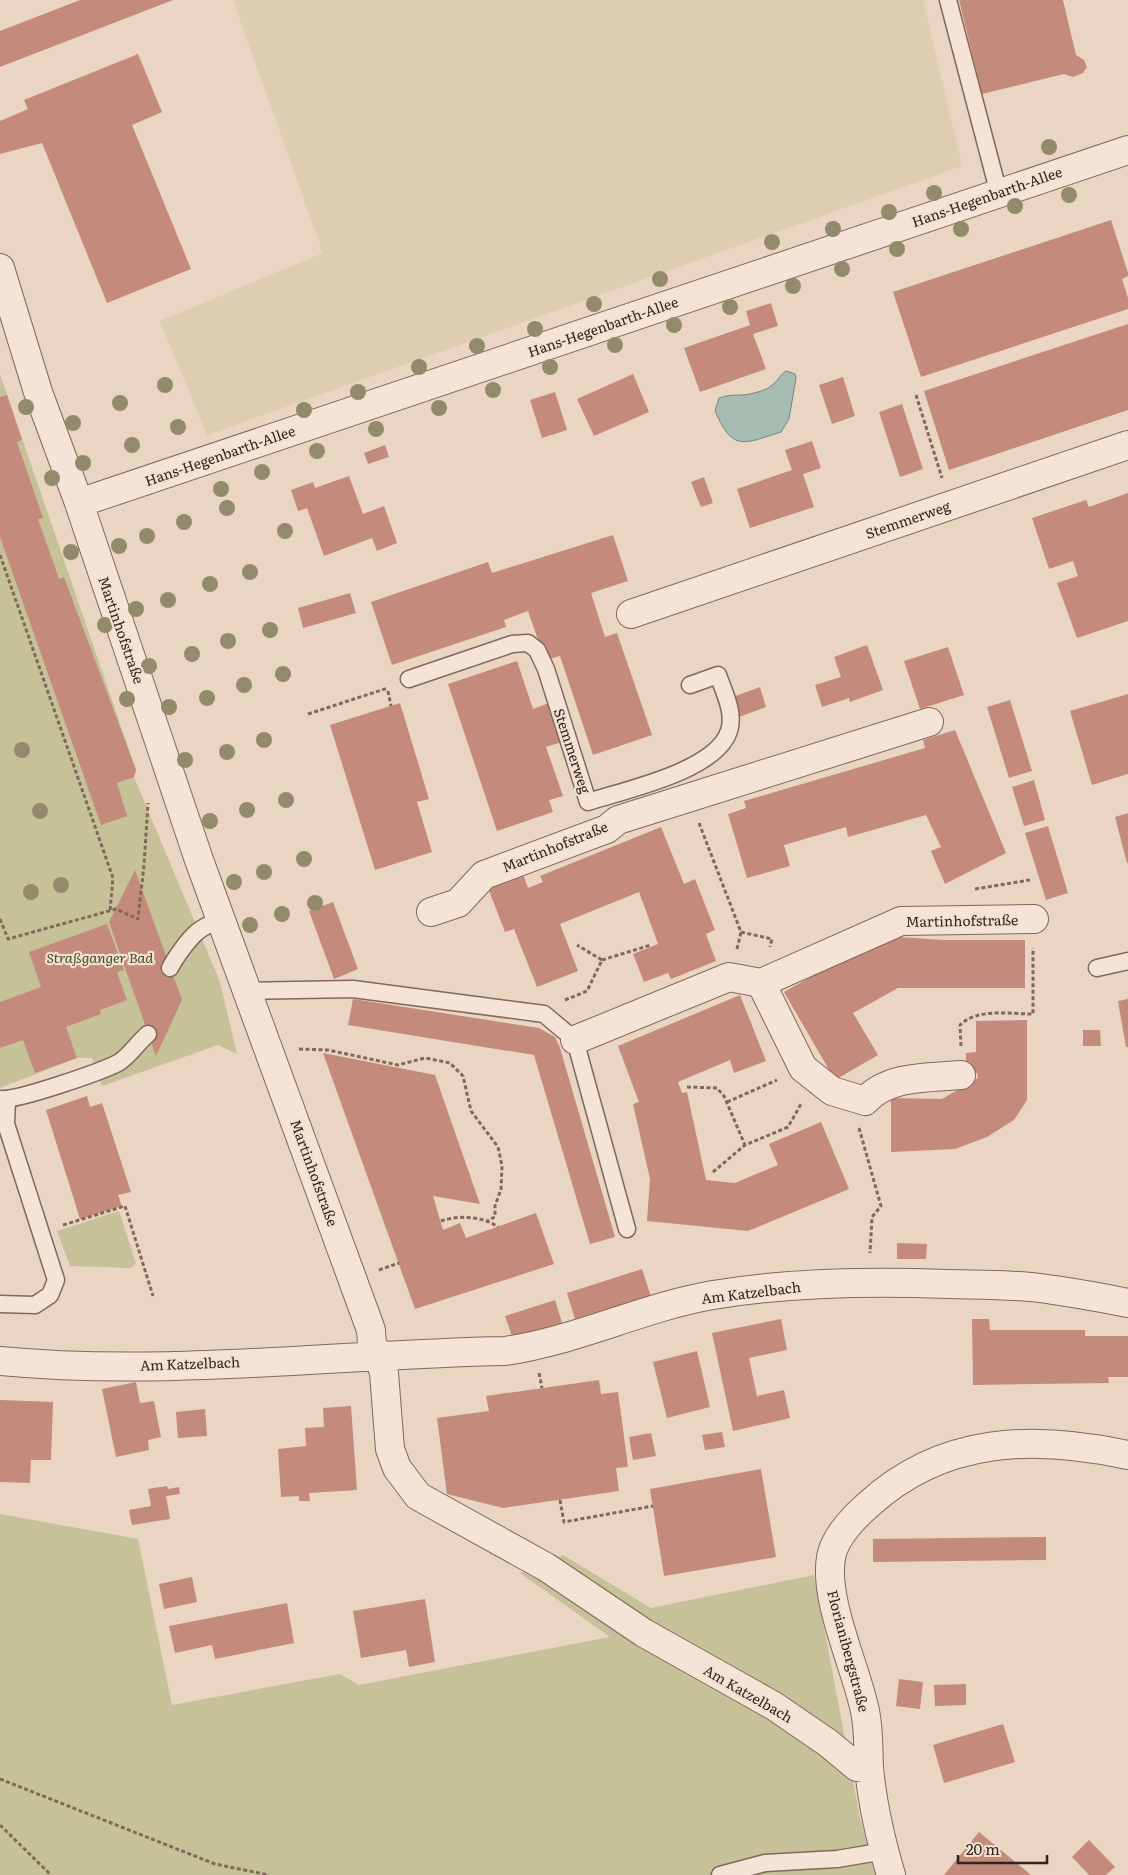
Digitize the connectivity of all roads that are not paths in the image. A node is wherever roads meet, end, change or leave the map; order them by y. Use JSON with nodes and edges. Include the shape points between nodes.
{"nodes":[{"id":1,"x":948,"y":0,"type":"edge"},
{"id":2,"x":1128,"y":150,"type":"edge"},
{"id":3,"x":999,"y":194,"type":"junction"},
{"id":4,"x":0,"y":268,"type":"edge"},
{"id":5,"x":1128,"y":445,"type":"edge"},
{"id":6,"x":79,"y":503,"type":"junction"},
{"id":7,"x":631,"y":614,"type":"dead end"},
{"id":8,"x":408,"y":679,"type":"road end"},
{"id":9,"x":690,"y":685,"type":"dead end"},
{"id":10,"x":929,"y":722,"type":"dead end"},
{"id":11,"x":431,"y":912,"type":"dead end"},
{"id":12,"x":220,"y":918,"type":"junction"},
{"id":13,"x":1034,"y":920,"type":"road end"},
{"id":14,"x":1128,"y":961,"type":"edge"},
{"id":15,"x":1097,"y":968,"type":"dead end"},
{"id":16,"x":173,"y":974,"type":"dead end"},
{"id":17,"x":761,"y":982,"type":"junction"},
{"id":18,"x":247,"y":991,"type":"junction"},
{"id":19,"x":145,"y":1032,"type":"dead end"},
{"id":20,"x":575,"y":1040,"type":"junction"},
{"id":21,"x":961,"y":1075,"type":"road end"},
{"id":22,"x":3,"y":1099,"type":"edge"},
{"id":23,"x":627,"y":1229,"type":"dead end"},
{"id":24,"x":1128,"y":1303,"type":"edge"},
{"id":25,"x":0,"y":1304,"type":"edge"},
{"id":26,"x":379,"y":1356,"type":"junction"},
{"id":27,"x":0,"y":1361,"type":"edge"},
{"id":28,"x":1128,"y":1455,"type":"edge"},
{"id":29,"x":869,"y":1769,"type":"junction"},
{"id":30,"x":888,"y":1863,"type":"edge"},
{"id":31,"x":720,"y":1875,"type":"edge"}],
"edges":[{"from":1,"to":3,"type":"lane"},
{"from":2,"to":3,"type":"street","name":"Hans-Hegenbarth-Allee"},
{"from":3,"to":6,"type":"street","name":"Hans-Hegenbarth-Allee"},
{"from":4,"to":6,"type":"street","name":"Martinhofstraße","via":[[38,392]]},
{"from":5,"to":7,"type":"street","name":"Stemmerweg"},
{"from":6,"to":12,"type":"street","name":"Martinhofstraße"},
{"from":8,"to":9,"type":"lane","name":"Stemmerweg","via":[[512,644],[528,643],[537,650],[546,669],[588,802],[679,771],[704,760],[720,747],[729,731],[731,713],[718,675]]},
{"from":10,"to":11,"type":"street","name":"Martinhofstraße","via":[[618,820],[607,829],[484,875],[458,903]]},
{"from":12,"to":16,"type":"lane","via":[[196,932],[175,958]]},
{"from":12,"to":18,"type":"street","name":"Martinhofstraße"},
{"from":13,"to":17,"type":"street","name":"Martinhofstraße","via":[[901,921]]},
{"from":14,"to":15,"type":"lane"},
{"from":17,"to":20,"type":"street","via":[[729,977]]},
{"from":17,"to":21,"type":"street","via":[[803,1068],[832,1091],[865,1101],[895,1081]]},
{"from":18,"to":20,"type":"lane","via":[[353,989],[544,1014]]},
{"from":18,"to":26,"type":"street","name":"Martinhofstraße","via":[[371,1330],[372,1344]]},
{"from":19,"to":22,"type":"lane","via":[[118,1062]]},
{"from":20,"to":23,"type":"lane"},
{"from":22,"to":25,"type":"lane","via":[[6,1124],[56,1280],[50,1295],[36,1305]]},
{"from":24,"to":26,"type":"street","name":"Am Katzelbach","via":[[1053,1289],[1016,1286],[869,1281],[764,1288],[712,1296],[519,1349]]},
{"from":26,"to":27,"type":"street","name":"Am Katzelbach","via":[[127,1366]]},
{"from":26,"to":29,"type":"street","name":"Am Katzelbach","via":[[384,1373],[390,1449],[397,1468],[418,1496],[546,1567],[644,1633],[774,1706],[857,1767]]},
{"from":28,"to":29,"type":"street","name":"Florianibergstraße","via":[[1088,1447],[1046,1444],[988,1446],[956,1452],[902,1479],[854,1517],[832,1551],[830,1581],[865,1711]]},
{"from":29,"to":30,"type":"street","name":"Florianibergstraße"},
{"from":30,"to":31,"type":"lane","via":[[837,1858],[765,1863]]}]}
